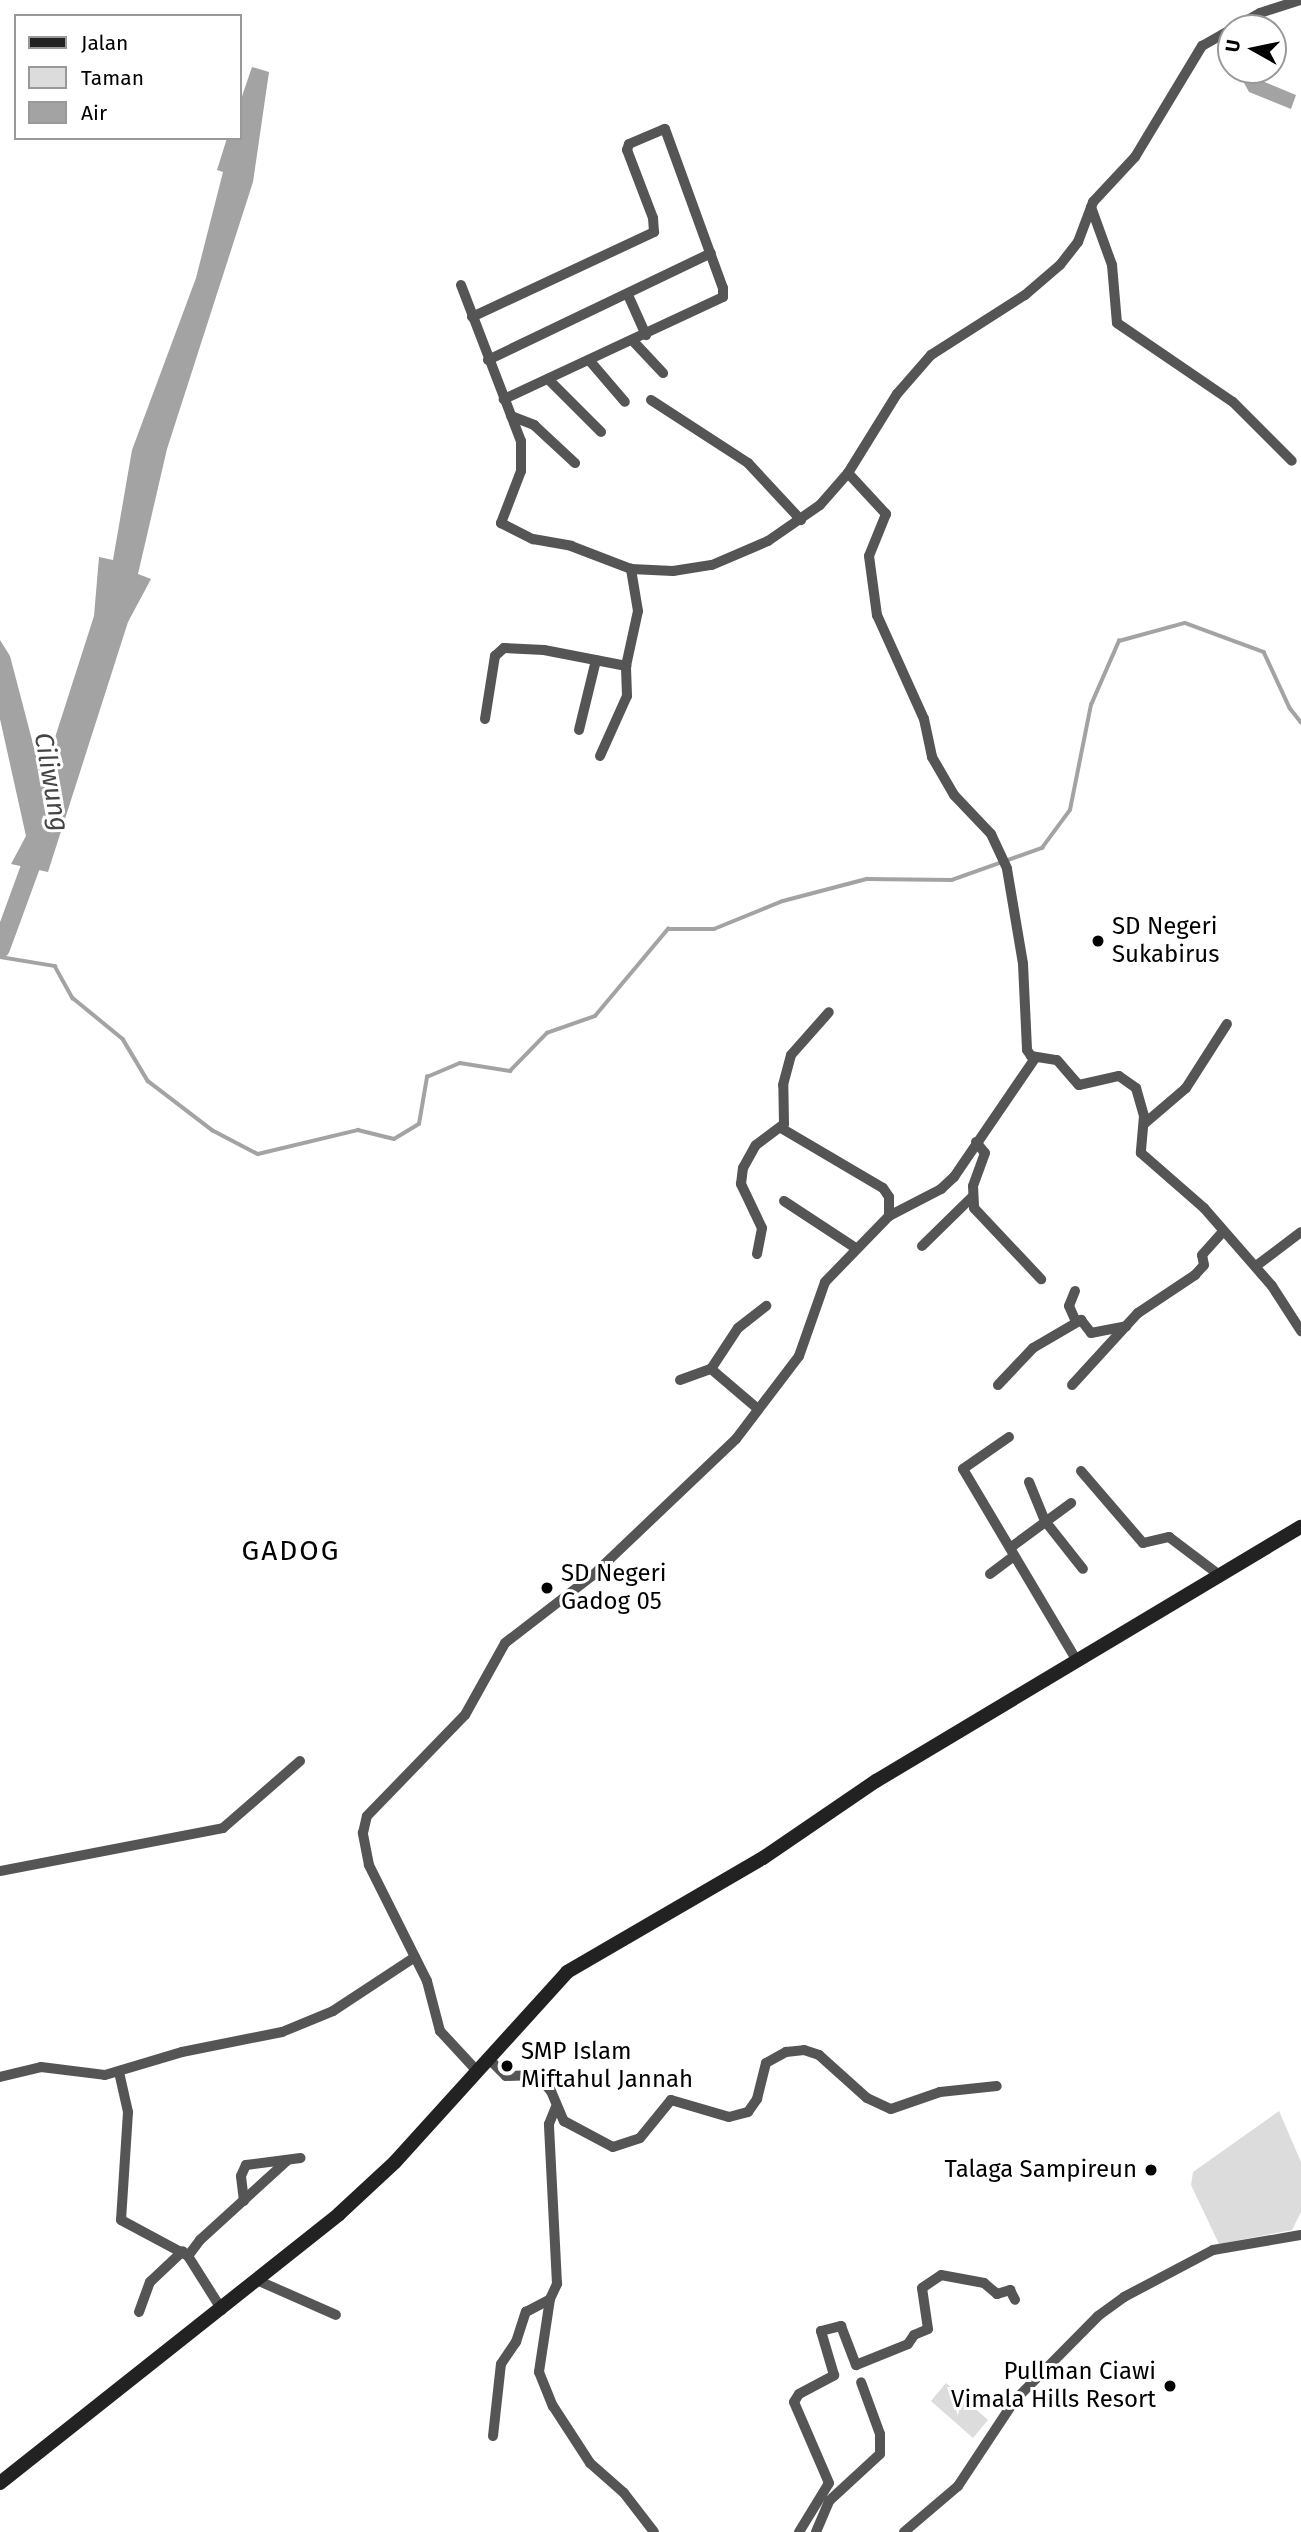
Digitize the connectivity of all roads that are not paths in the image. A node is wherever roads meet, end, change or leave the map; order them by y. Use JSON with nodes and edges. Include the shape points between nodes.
{"nodes":[{"id":1,"x":1300,"y":0,"type":"edge"},
{"id":2,"x":1090,"y":207,"type":"junction"},
{"id":3,"x":711,"y":253,"type":"junction"},
{"id":4,"x":461,"y":285,"type":"dead end"},
{"id":5,"x":628,"y":295,"type":"junction"},
{"id":6,"x":472,"y":317,"type":"junction"},
{"id":7,"x":646,"y":335,"type":"junction"},
{"id":8,"x":633,"y":341,"type":"junction"},
{"id":9,"x":488,"y":360,"type":"junction"},
{"id":10,"x":589,"y":360,"type":"junction"},
{"id":11,"x":663,"y":373,"type":"dead end"},
{"id":12,"x":548,"y":379,"type":"junction"},
{"id":13,"x":504,"y":399,"type":"junction"},
{"id":14,"x":651,"y":400,"type":"dead end"},
{"id":15,"x":625,"y":402,"type":"dead end"},
{"id":16,"x":511,"y":416,"type":"junction"},
{"id":17,"x":601,"y":432,"type":"dead end"},
{"id":18,"x":1292,"y":461,"type":"dead end"},
{"id":19,"x":575,"y":463,"type":"dead end"},
{"id":20,"x":848,"y":473,"type":"junction"},
{"id":21,"x":801,"y":520,"type":"junction"},
{"id":22,"x":631,"y":569,"type":"junction"},
{"id":23,"x":596,"y":660,"type":"junction"},
{"id":24,"x":626,"y":666,"type":"junction"},
{"id":25,"x":485,"y":719,"type":"dead end"},
{"id":26,"x":579,"y":730,"type":"dead end"},
{"id":27,"x":600,"y":756,"type":"dead end"},
{"id":28,"x":829,"y":1012,"type":"dead end"},
{"id":29,"x":1227,"y":1024,"type":"dead end"},
{"id":30,"x":1036,"y":1057,"type":"junction"},
{"id":31,"x":1144,"y":1124,"type":"junction"},
{"id":32,"x":781,"y":1128,"type":"junction"},
{"id":33,"x":976,"y":1142,"type":"junction"},
{"id":34,"x":971,"y":1198,"type":"junction"},
{"id":35,"x":784,"y":1201,"type":"dead end"},
{"id":36,"x":889,"y":1216,"type":"junction"},
{"id":37,"x":1301,"y":1231,"type":"edge"},
{"id":38,"x":1222,"y":1233,"type":"junction"},
{"id":39,"x":922,"y":1246,"type":"dead end"},
{"id":40,"x":857,"y":1249,"type":"junction"},
{"id":41,"x":757,"y":1254,"type":"dead end"},
{"id":42,"x":1256,"y":1266,"type":"junction"},
{"id":43,"x":1041,"y":1279,"type":"dead end"},
{"id":44,"x":1075,"y":1291,"type":"dead end"},
{"id":45,"x":766,"y":1306,"type":"dead end"},
{"id":46,"x":1076,"y":1322,"type":"junction"},
{"id":47,"x":1126,"y":1326,"type":"junction"},
{"id":48,"x":1301,"y":1331,"type":"edge"},
{"id":49,"x":711,"y":1368,"type":"junction"},
{"id":50,"x":680,"y":1380,"type":"dead end"},
{"id":51,"x":998,"y":1385,"type":"dead end"},
{"id":52,"x":1072,"y":1385,"type":"dead end"},
{"id":53,"x":758,"y":1409,"type":"junction"},
{"id":54,"x":1009,"y":1437,"type":"dead end"},
{"id":55,"x":1081,"y":1471,"type":"dead end"},
{"id":56,"x":1029,"y":1482,"type":"dead end"},
{"id":57,"x":1071,"y":1503,"type":"dead end"},
{"id":58,"x":1045,"y":1521,"type":"junction"},
{"id":59,"x":1301,"y":1527,"type":"edge"},
{"id":60,"x":1012,"y":1552,"type":"junction"},
{"id":61,"x":1083,"y":1569,"type":"dead end"},
{"id":62,"x":990,"y":1574,"type":"dead end"},
{"id":63,"x":1218,"y":1574,"type":"junction"},
{"id":64,"x":1076,"y":1658,"type":"junction"},
{"id":65,"x":300,"y":1761,"type":"dead end"},
{"id":66,"x":0,"y":1871,"type":"edge"},
{"id":67,"x":415,"y":1957,"type":"junction"},
{"id":68,"x":489,"y":2059,"type":"junction"},
{"id":69,"x":120,"y":2072,"type":"junction"},
{"id":70,"x":478,"y":2072,"type":"junction"},
{"id":71,"x":0,"y":2077,"type":"edge"},
{"id":72,"x":997,"y":2086,"type":"dead end"},
{"id":73,"x":556,"y":2107,"type":"junction"},
{"id":74,"x":301,"y":2158,"type":"dead end"},
{"id":75,"x":288,"y":2160,"type":"junction"},
{"id":76,"x":244,"y":2201,"type":"junction"},
{"id":77,"x":1296,"y":2234,"type":"edge"},
{"id":78,"x":186,"y":2253,"type":"junction"},
{"id":79,"x":259,"y":2281,"type":"junction"},
{"id":80,"x":550,"y":2299,"type":"junction"},
{"id":81,"x":1015,"y":2300,"type":"dead end"},
{"id":82,"x":222,"y":2309,"type":"junction"},
{"id":83,"x":139,"y":2312,"type":"dead end"},
{"id":84,"x":336,"y":2315,"type":"dead end"},
{"id":85,"x":861,"y":2382,"type":"dead end"},
{"id":86,"x":493,"y":2436,"type":"dead end"},
{"id":87,"x":0,"y":2483,"type":"edge"},
{"id":88,"x":654,"y":2532,"type":"edge"},
{"id":89,"x":799,"y":2532,"type":"edge"},
{"id":90,"x":816,"y":2532,"type":"edge"},
{"id":91,"x":904,"y":2532,"type":"edge"}],
"edges":[{"from":1,"to":2,"type":"street","via":[[1259,13],[1202,46],[1135,158]]},
{"from":2,"to":18,"type":"street","via":[[1112,265],[1116,323],[1233,402]]},
{"from":2,"to":20,"type":"street","via":[[1079,242],[1047,278],[944,343],[919,368]]},
{"from":3,"to":5,"type":"street"},
{"from":3,"to":6,"type":"street","via":[[661,128],[629,144],[627,150],[654,232]]},
{"from":3,"to":7,"type":"street","via":[[723,288],[721,300]]},
{"from":4,"to":6,"type":"street"},
{"from":5,"to":7,"type":"street"},
{"from":5,"to":9,"type":"street"},
{"from":6,"to":9,"type":"street"},
{"from":7,"to":8,"type":"street"},
{"from":8,"to":10,"type":"street"},
{"from":8,"to":11,"type":"street"},
{"from":9,"to":13,"type":"street"},
{"from":10,"to":12,"type":"street"},
{"from":10,"to":15,"type":"street"},
{"from":12,"to":13,"type":"street"},
{"from":12,"to":17,"type":"street"},
{"from":13,"to":16,"type":"street"},
{"from":14,"to":21,"type":"street","via":[[748,463]]},
{"from":16,"to":19,"type":"street","via":[[534,425]]},
{"from":16,"to":22,"type":"street","via":[[523,458],[500,523],[533,539],[571,546]]},
{"from":20,"to":21,"type":"street"},
{"from":20,"to":30,"type":"street","via":[[886,514],[869,556],[877,615],[924,719],[932,757],[954,794],[996,843],[1007,869],[1023,964],[1026,1044],[1029,1054]]},
{"from":21,"to":22,"type":"street","via":[[755,548],[712,565],[685,570]]},
{"from":22,"to":24,"type":"street","via":[[638,611]]},
{"from":23,"to":24,"type":"street"},
{"from":23,"to":25,"type":"street","via":[[544,650],[501,650],[494,660]]},
{"from":23,"to":26,"type":"street"},
{"from":24,"to":27,"type":"street","via":[[625,702]]},
{"from":28,"to":32,"type":"street","via":[[790,1055]]},
{"from":29,"to":31,"type":"street","via":[[1186,1088]]},
{"from":30,"to":31,"type":"street","via":[[1057,1060],[1079,1085],[1115,1077],[1128,1081],[1141,1098]]},
{"from":30,"to":33,"type":"street"},
{"from":31,"to":38,"type":"street","via":[[1141,1153],[1199,1203]]},
{"from":32,"to":36,"type":"street","via":[[883,1188],[889,1197]]},
{"from":32,"to":41,"type":"street","via":[[754,1147],[741,1177],[762,1227]]},
{"from":33,"to":34,"type":"street","via":[[985,1153]]},
{"from":33,"to":36,"type":"street","via":[[942,1189]]},
{"from":34,"to":39,"type":"street"},
{"from":34,"to":43,"type":"street","via":[[977,1213]]},
{"from":35,"to":40,"type":"street"},
{"from":36,"to":40,"type":"street"},
{"from":37,"to":42,"type":"street"},
{"from":38,"to":42,"type":"street"},
{"from":38,"to":47,"type":"street","via":[[1202,1255],[1204,1265],[1195,1275],[1186,1277]]},
{"from":40,"to":53,"type":"street","via":[[825,1282],[805,1344],[779,1388]]},
{"from":42,"to":48,"type":"street"},
{"from":44,"to":46,"type":"street","via":[[1069,1306]]},
{"from":45,"to":49,"type":"street","via":[[738,1328]]},
{"from":46,"to":47,"type":"street","via":[[1083,1320],[1091,1333]]},
{"from":46,"to":51,"type":"street","via":[[1026,1353]]},
{"from":47,"to":52,"type":"street"},
{"from":49,"to":50,"type":"street"},
{"from":49,"to":53,"type":"street"},
{"from":53,"to":67,"type":"street","via":[[686,1490],[636,1530],[592,1576],[505,1643],[465,1715],[367,1816],[363,1833],[369,1865]]},
{"from":54,"to":60,"type":"street","via":[[962,1468]]},
{"from":55,"to":63,"type":"street","via":[[1144,1544],[1169,1537]]},
{"from":56,"to":58,"type":"street"},
{"from":57,"to":58,"type":"street"},
{"from":58,"to":60,"type":"street"},
{"from":58,"to":61,"type":"street"},
{"from":59,"to":63,"type":"street"},
{"from":60,"to":62,"type":"street"},
{"from":60,"to":64,"type":"street"},
{"from":63,"to":64,"type":"street"},
{"from":64,"to":68,"type":"street","via":[[876,1780],[764,1858],[589,1956],[552,1984]]},
{"from":65,"to":66,"type":"street","via":[[223,1828]]},
{"from":67,"to":69,"type":"street","via":[[312,2022]]},
{"from":67,"to":70,"type":"street","via":[[442,2035]]},
{"from":68,"to":70,"type":"street"},
{"from":68,"to":73,"type":"street","via":[[506,2076],[528,2073],[540,2077]]},
{"from":69,"to":71,"type":"street","via":[[96,2076],[41,2067]]},
{"from":69,"to":78,"type":"street","via":[[128,2112],[121,2220],[129,2228]]},
{"from":70,"to":79,"type":"street","via":[[395,2162]]},
{"from":72,"to":73,"type":"street","via":[[940,2092],[891,2109],[867,2098],[831,2063],[804,2050],[771,2056],[748,2112],[729,2116],[671,2100],[644,2134],[626,2146],[613,2147],[583,2134],[564,2121]]},
{"from":73,"to":80,"type":"street","via":[[549,2128],[558,2278]]},
{"from":74,"to":75,"type":"street"},
{"from":75,"to":76,"type":"street"},
{"from":75,"to":76,"type":"street","via":[[244,2167]]},
{"from":76,"to":78,"type":"street"},
{"from":77,"to":91,"type":"street","via":[[1213,2250],[1124,2297],[1098,2316],[1015,2400],[958,2486]]},
{"from":78,"to":82,"type":"street"},
{"from":78,"to":83,"type":"street","via":[[150,2282]]},
{"from":79,"to":82,"type":"street"},
{"from":79,"to":84,"type":"street"},
{"from":80,"to":86,"type":"street","via":[[526,2312],[516,2343],[498,2373]]},
{"from":80,"to":88,"type":"street","via":[[539,2372],[553,2406],[590,2463],[624,2493]]},
{"from":81,"to":89,"type":"street","via":[[1010,2290],[997,2294],[984,2283],[941,2275],[922,2288],[928,2329],[914,2335],[908,2344],[856,2365],[841,2326],[821,2331],[834,2375],[794,2402],[829,2483]]},
{"from":82,"to":87,"type":"street"},
{"from":85,"to":90,"type":"street","via":[[880,2434],[880,2454],[829,2501]]}]}
